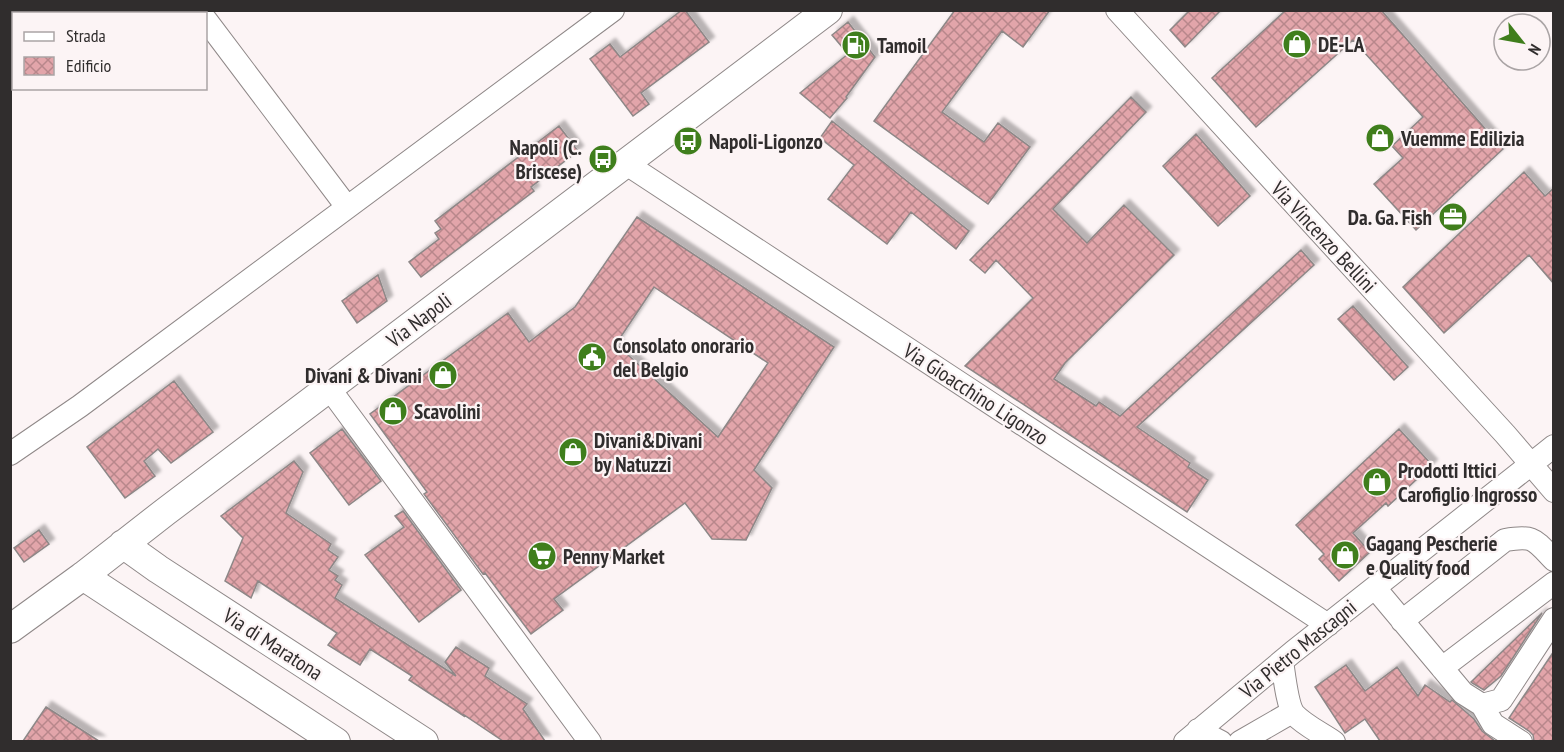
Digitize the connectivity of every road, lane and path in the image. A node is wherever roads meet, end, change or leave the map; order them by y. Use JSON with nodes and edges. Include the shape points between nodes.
{"nodes":[{"id":1,"x":613,"y":10,"type":"edge"},
{"id":2,"x":828,"y":10,"type":"edge"},
{"id":3,"x":1117,"y":10,"type":"edge"},
{"id":4,"x":207,"y":21,"type":"edge"},
{"id":5,"x":625,"y":164,"type":"junction"},
{"id":6,"x":347,"y":207,"type":"junction"},
{"id":7,"x":329,"y":388,"type":"junction"},
{"id":8,"x":1554,"y":446,"type":"edge"},
{"id":9,"x":10,"y":454,"type":"edge"},
{"id":10,"x":1531,"y":464,"type":"junction"},
{"id":11,"x":1554,"y":491,"type":"edge"},
{"id":12,"x":123,"y":544,"type":"junction"},
{"id":13,"x":1554,"y":560,"type":"edge"},
{"id":14,"x":83,"y":576,"type":"junction"},
{"id":15,"x":1554,"y":583,"type":"edge"},
{"id":16,"x":1375,"y":588,"type":"junction"},
{"id":17,"x":1554,"y":619,"type":"edge"},
{"id":18,"x":1402,"y":621,"type":"junction"},
{"id":19,"x":1328,"y":625,"type":"junction"},
{"id":20,"x":10,"y":629,"type":"edge"},
{"id":21,"x":1282,"y":661,"type":"junction"},
{"id":22,"x":1442,"y":668,"type":"junction"},
{"id":23,"x":1482,"y":705,"type":"junction"},
{"id":24,"x":1292,"y":712,"type":"junction"},
{"id":25,"x":1192,"y":736,"type":"edge"},
{"id":26,"x":336,"y":741,"type":"edge"},
{"id":27,"x":424,"y":741,"type":"edge"},
{"id":28,"x":590,"y":741,"type":"edge"},
{"id":29,"x":1221,"y":741,"type":"edge"},
{"id":30,"x":1240,"y":741,"type":"edge"},
{"id":31,"x":1334,"y":741,"type":"edge"},
{"id":32,"x":1521,"y":741,"type":"edge"}],
"edges":[{"from":1,"to":6,"type":"street"},
{"from":2,"to":5,"type":"main road","name":"Via Napoli"},
{"from":3,"to":10,"type":"street","name":"Via Vincenzo Bellini"},
{"from":4,"to":6,"type":"street"},
{"from":5,"to":7,"type":"main road","name":"Via Napoli"},
{"from":5,"to":19,"type":"street","name":"Via Gioacchino Ligonzo"},
{"from":6,"to":9,"type":"street"},
{"from":7,"to":12,"type":"main road","name":"Via Napoli"},
{"from":7,"to":28,"type":"street"},
{"from":8,"to":10,"type":"street","name":"Via Pietro Mascagni"},
{"from":10,"to":11,"type":"street","name":"Via Vincenzo Bellini"},
{"from":10,"to":16,"type":"street","name":"Via Pietro Mascagni"},
{"from":12,"to":14,"type":"main road","name":"Via Napoli"},
{"from":12,"to":27,"type":"main road","name":"Via di Maratona"},
{"from":13,"to":18,"type":"street","via":[[1537,542],[1524,537],[1505,540]]},
{"from":14,"to":20,"type":"main road","name":"Via Napoli"},
{"from":14,"to":26,"type":"main road"},
{"from":15,"to":22,"type":"street"},
{"from":16,"to":18,"type":"street"},
{"from":16,"to":19,"type":"street","name":"Via Pietro Mascagni"},
{"from":17,"to":23,"type":"street","via":[[1501,700]]},
{"from":18,"to":22,"type":"street"},
{"from":19,"to":21,"type":"street","name":"Via Pietro Mascagni"},
{"from":21,"to":24,"type":"street"},
{"from":21,"to":25,"type":"street","name":"Via Pietro Mascagni"},
{"from":22,"to":23,"type":"street","via":[[1463,693]]},
{"from":23,"to":32,"type":"street","via":[[1494,724]]},
{"from":24,"to":30,"type":"street"},
{"from":24,"to":31,"type":"street"},
{"from":25,"to":29,"type":"street"}]}
